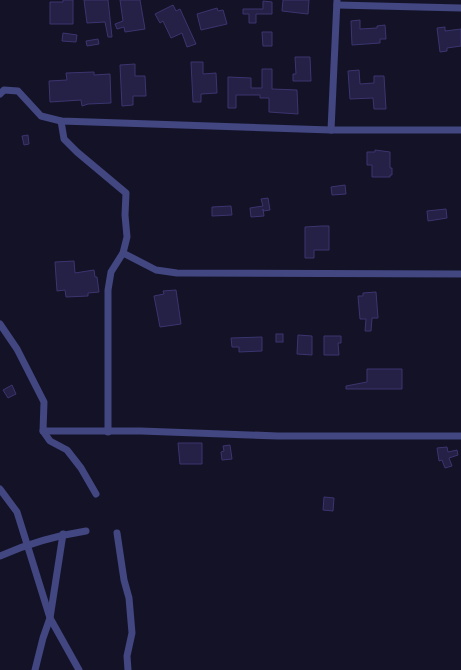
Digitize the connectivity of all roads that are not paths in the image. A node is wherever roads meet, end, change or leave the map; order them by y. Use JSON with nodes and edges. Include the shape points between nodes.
{"nodes":[{"id":1,"x":337,"y":2,"type":"edge"},
{"id":2,"x":461,"y":8,"type":"edge"},
{"id":3,"x":1,"y":91,"type":"edge"},
{"id":4,"x":62,"y":121,"type":"junction"},
{"id":5,"x":331,"y":130,"type":"junction"},
{"id":6,"x":461,"y":130,"type":"edge"},
{"id":7,"x":123,"y":253,"type":"junction"},
{"id":8,"x":461,"y":274,"type":"edge"},
{"id":9,"x":0,"y":324,"type":"edge"},
{"id":10,"x":43,"y":431,"type":"junction"},
{"id":11,"x":108,"y":432,"type":"junction"},
{"id":12,"x":461,"y":436,"type":"edge"},
{"id":13,"x":0,"y":489,"type":"edge"},
{"id":14,"x":96,"y":494,"type":"dead end"},
{"id":15,"x":86,"y":531,"type":"dead end"},
{"id":16,"x":117,"y":532,"type":"dead end"},
{"id":17,"x":63,"y":534,"type":"junction"},
{"id":18,"x":27,"y":544,"type":"junction"},
{"id":19,"x":0,"y":556,"type":"edge"},
{"id":20,"x":50,"y":618,"type":"junction"},
{"id":21,"x":35,"y":670,"type":"edge"},
{"id":22,"x":79,"y":670,"type":"edge"},
{"id":23,"x":128,"y":670,"type":"edge"}],
"edges":[{"from":1,"to":2,"type":"street"},
{"from":1,"to":5,"type":"street"},
{"from":3,"to":4,"type":"street","via":[[18,91],[41,116]]},
{"from":4,"to":5,"type":"street"},
{"from":4,"to":7,"type":"street","via":[[64,139],[126,193],[127,237]]},
{"from":5,"to":6,"type":"street"},
{"from":7,"to":8,"type":"street","via":[[156,270],[177,274]]},
{"from":7,"to":11,"type":"street","via":[[111,272],[108,290]]},
{"from":9,"to":10,"type":"street","via":[[44,402]]},
{"from":10,"to":11,"type":"street"},
{"from":10,"to":14,"type":"street","via":[[50,441],[67,450]]},
{"from":11,"to":12,"type":"street"},
{"from":13,"to":18,"type":"street","via":[[17,512]]},
{"from":15,"to":17,"type":"street"},
{"from":16,"to":23,"type":"street","via":[[132,633]]},
{"from":17,"to":18,"type":"street"},
{"from":17,"to":20,"type":"street"},
{"from":18,"to":19,"type":"street"},
{"from":18,"to":20,"type":"street"},
{"from":20,"to":21,"type":"street"},
{"from":20,"to":22,"type":"street"}]}
